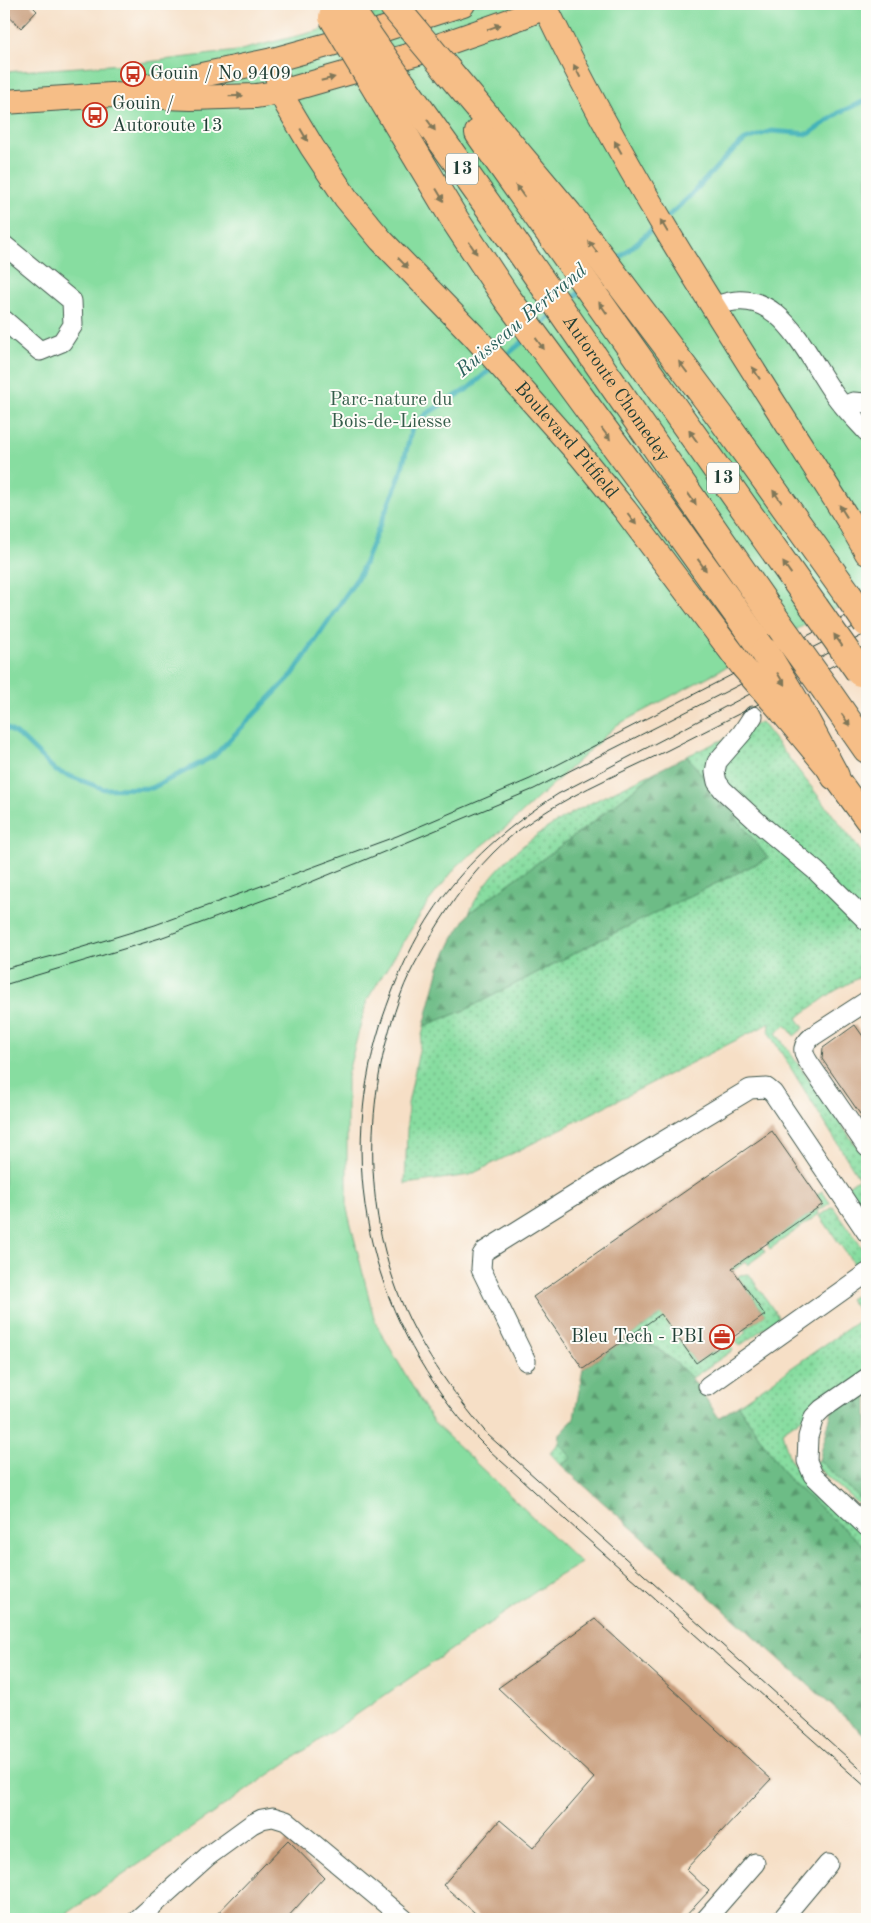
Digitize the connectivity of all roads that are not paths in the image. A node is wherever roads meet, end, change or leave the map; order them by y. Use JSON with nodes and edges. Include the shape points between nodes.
{"nodes":[{"id":1,"x":391,"y":4,"type":"edge"},
{"id":2,"x":463,"y":4,"type":"edge"},
{"id":3,"x":546,"y":5,"type":"edge"},
{"id":4,"x":339,"y":9,"type":"edge"},
{"id":5,"x":272,"y":60,"type":"junction"},
{"id":6,"x":391,"y":89,"type":"junction"},
{"id":7,"x":281,"y":92,"type":"junction"},
{"id":8,"x":111,"y":95,"type":"junction"},
{"id":9,"x":4,"y":102,"type":"edge"},
{"id":10,"x":558,"y":222,"type":"junction"},
{"id":11,"x":4,"y":245,"type":"edge"},
{"id":12,"x":714,"y":307,"type":"junction"},
{"id":13,"x":4,"y":320,"type":"edge"},
{"id":14,"x":867,"y":403,"type":"edge"},
{"id":15,"x":844,"y":406,"type":"junction"},
{"id":16,"x":867,"y":432,"type":"edge"},
{"id":17,"x":867,"y":553,"type":"edge"},
{"id":18,"x":867,"y":623,"type":"edge"},
{"id":19,"x":864,"y":678,"type":"edge"},
{"id":20,"x":789,"y":709,"type":"junction"},
{"id":21,"x":753,"y":716,"type":"dead end"},
{"id":22,"x":867,"y":749,"type":"edge"},
{"id":23,"x":835,"y":776,"type":"joint"},
{"id":24,"x":867,"y":820,"type":"edge"},
{"id":25,"x":867,"y":920,"type":"edge"},
{"id":26,"x":867,"y":1000,"type":"edge"},
{"id":27,"x":866,"y":1143,"type":"edge"},
{"id":28,"x":867,"y":1233,"type":"edge"},
{"id":29,"x":867,"y":1273,"type":"edge"},
{"id":30,"x":526,"y":1361,"type":"dead end"},
{"id":31,"x":867,"y":1378,"type":"edge"},
{"id":32,"x":708,"y":1386,"type":"dead end"},
{"id":33,"x":867,"y":1527,"type":"edge"},
{"id":34,"x":754,"y":1864,"type":"dead end"},
{"id":35,"x":828,"y":1864,"type":"dead end"},
{"id":36,"x":138,"y":1919,"type":"edge"},
{"id":37,"x":404,"y":1919,"type":"edge"},
{"id":38,"x":706,"y":1919,"type":"edge"},
{"id":39,"x":782,"y":1919,"type":"edge"}],
"edges":[{"from":10,"to":1,"type":"highway","name":"Autoroute Chomedey","number":"13","one_way":true,"bridge":true},
{"from":2,"to":5,"type":"main road","via":[[378,32]]},
{"from":7,"to":3,"type":"main road","one_way":true,"via":[[418,53],[522,17]]},
{"from":12,"to":3,"type":"main road","one_way":true,"via":[[636,181]]},
{"from":4,"to":6,"type":"highway","name":"Autoroute Chomedey","number":"13","bridge":true},
{"from":5,"to":7,"type":"main road","name":"Boulevard Pitfield"},
{"from":5,"to":8,"type":"main road"},
{"from":6,"to":20,"type":"highway","one_way":true,"bridge":true,"via":[[455,220],[491,276],[755,639]]},
{"from":6,"to":22,"type":"highway","name":"Autoroute Chomedey","number":"13","one_way":true,"bridge":true,"via":[[522,252]]},
{"from":8,"to":7,"type":"main road","one_way":true,"via":[[191,98]]},
{"from":7,"to":20,"type":"main road","name":"Boulevard Pitfield","one_way":true,"bridge":true,"via":[[312,148],[380,240],[545,414],[605,485],[731,651]]},
{"from":8,"to":9,"type":"main road"},
{"from":18,"to":10,"type":"highway","one_way":true,"bridge":true,"via":[[654,328]]},
{"from":19,"to":10,"type":"highway","name":"Autoroute Chomedey","number":"13","one_way":true,"bridge":true,"via":[[631,348]]},
{"from":11,"to":13,"type":"street","via":[[72,300],[73,325],[62,342],[40,351]]},
{"from":12,"to":15,"type":"street","via":[[748,300],[778,314]]},
{"from":17,"to":12,"type":"main road","one_way":true},
{"from":14,"to":15,"type":"street","via":[[854,402]]},
{"from":15,"to":16,"type":"street"},
{"from":20,"to":23,"type":"highway"},
{"from":21,"to":25,"type":"street","via":[[717,762],[717,782],[754,820],[816,871]]},
{"from":23,"to":24,"type":"main road"},
{"from":26,"to":27,"type":"street","via":[[813,1036],[803,1048],[809,1063]]},
{"from":28,"to":30,"type":"street","via":[[773,1093],[766,1088],[750,1089],[485,1251],[481,1269]]},
{"from":29,"to":32,"type":"street"},
{"from":31,"to":33,"type":"street","via":[[814,1417],[808,1437],[807,1461],[813,1475]]},
{"from":34,"to":38,"type":"street"},
{"from":35,"to":39,"type":"street"},
{"from":36,"to":37,"type":"street","via":[[208,1856],[252,1824],[272,1818],[286,1821]]}]}
